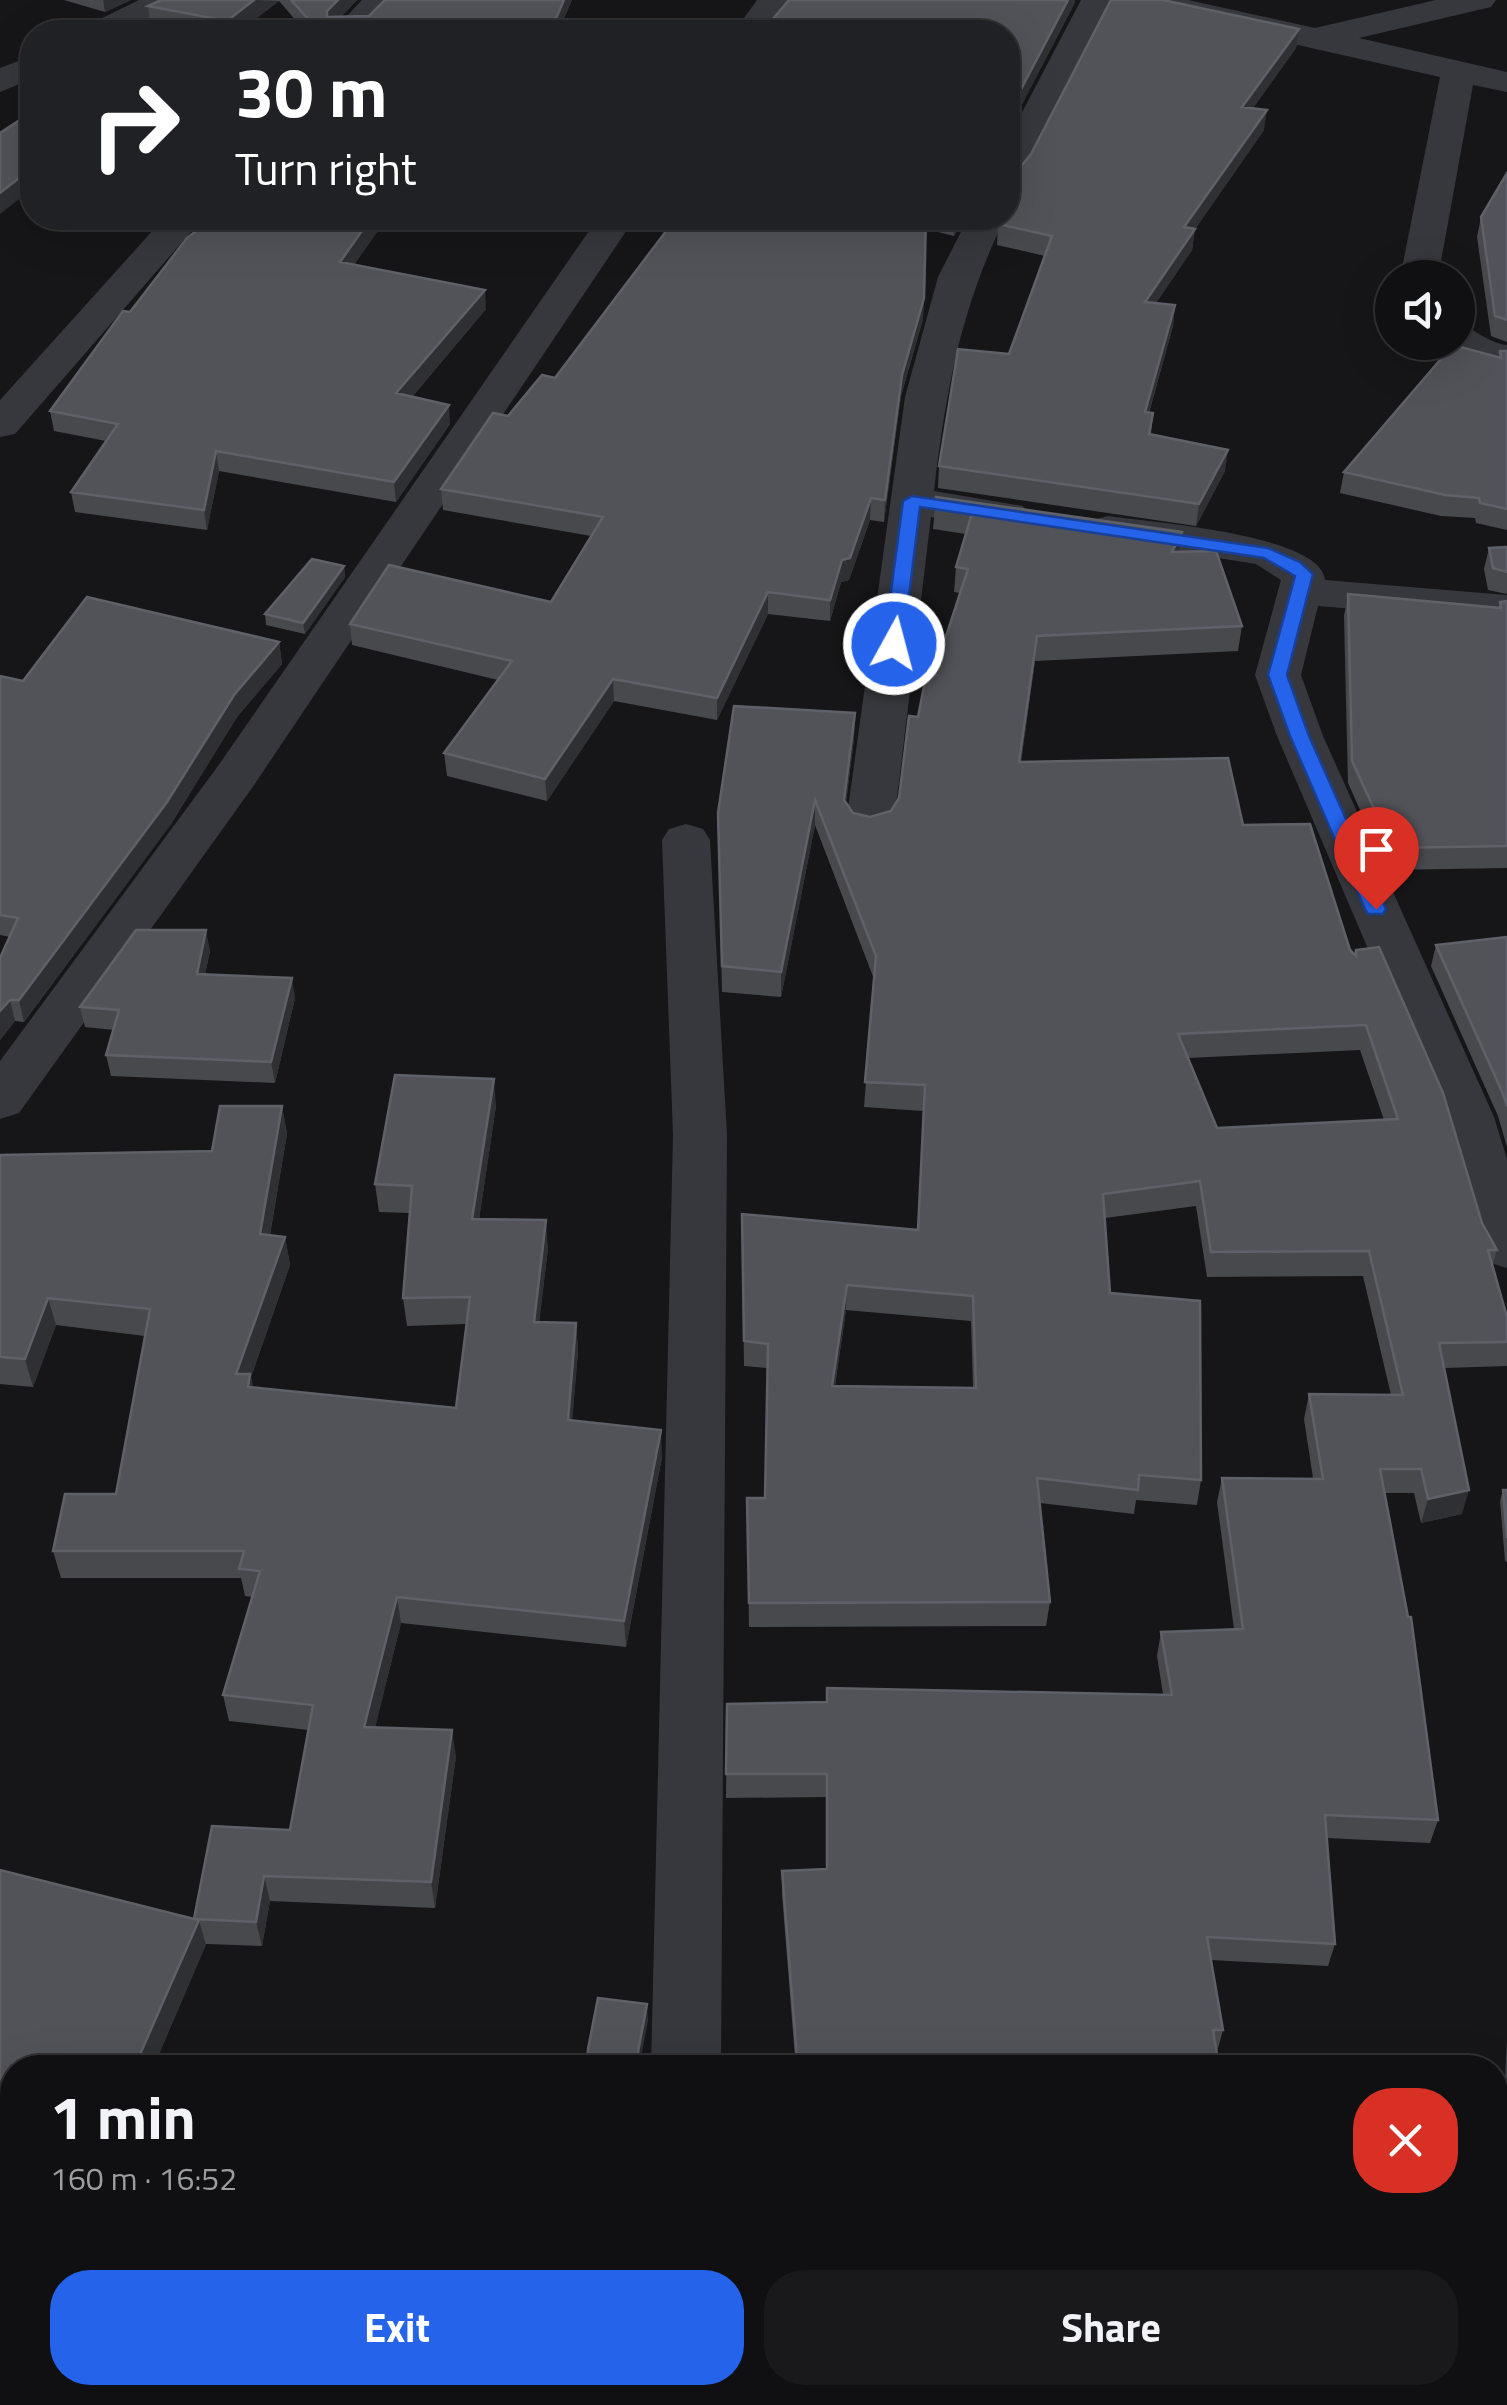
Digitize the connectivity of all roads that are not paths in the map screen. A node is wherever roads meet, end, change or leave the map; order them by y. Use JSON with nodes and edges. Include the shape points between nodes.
{"nodes":[{"id":1,"x":166,"y":0,"type":"edge"},
{"id":2,"x":381,"y":0,"type":"edge"},
{"id":3,"x":1098,"y":0,"type":"edge"},
{"id":4,"x":1143,"y":0,"type":"edge"},
{"id":5,"x":1480,"y":0,"type":"edge"},
{"id":6,"x":125,"y":20,"type":"edge"},
{"id":7,"x":361,"y":20,"type":"edge"},
{"id":8,"x":1318,"y":38,"type":"junction"},
{"id":9,"x":1458,"y":73,"type":"junction"},
{"id":10,"x":1507,"y":82,"type":"edge"},
{"id":11,"x":1020,"y":150,"type":"edge"},
{"id":12,"x":173,"y":230,"type":"edge"},
{"id":13,"x":608,"y":230,"type":"edge"},
{"id":14,"x":980,"y":230,"type":"edge"},
{"id":15,"x":1422,"y":260,"type":"edge"},
{"id":16,"x":1475,"y":348,"type":"edge"},
{"id":17,"x":1507,"y":357,"type":"edge"},
{"id":18,"x":0,"y":425,"type":"edge"},
{"id":19,"x":912,"y":501,"type":"junction"},
{"id":20,"x":1302,"y":591,"type":"junction"},
{"id":21,"x":1507,"y":608,"type":"edge"},
{"id":22,"x":870,"y":823,"type":"edge"},
{"id":23,"x":686,"y":840,"type":"dead end"},
{"id":24,"x":0,"y":1100,"type":"edge"},
{"id":25,"x":1507,"y":1247,"type":"edge"},
{"id":26,"x":686,"y":2055,"type":"edge"}],
"edges":[{"from":1,"to":6,"type":"street"},
{"from":2,"to":7,"type":"street"},
{"from":3,"to":11,"type":"street"},
{"from":4,"to":8,"type":"street"},
{"from":5,"to":8,"type":"street"},
{"from":8,"to":9,"type":"street"},
{"from":9,"to":10,"type":"street"},
{"from":9,"to":15,"type":"street"},
{"from":12,"to":18,"type":"street"},
{"from":13,"to":24,"type":"street","via":[[235,776]]},
{"from":14,"to":19,"type":"street","via":[[957,277],[925,397]]},
{"from":16,"to":17,"type":"street"},
{"from":19,"to":20,"type":"street","via":[[1268,553],[1304,574]]},
{"from":19,"to":22,"type":"street"},
{"from":20,"to":21,"type":"street"},
{"from":20,"to":25,"type":"street","via":[[1278,675],[1467,1117]]},
{"from":23,"to":26,"type":"street","via":[[700,1135]]}]}
